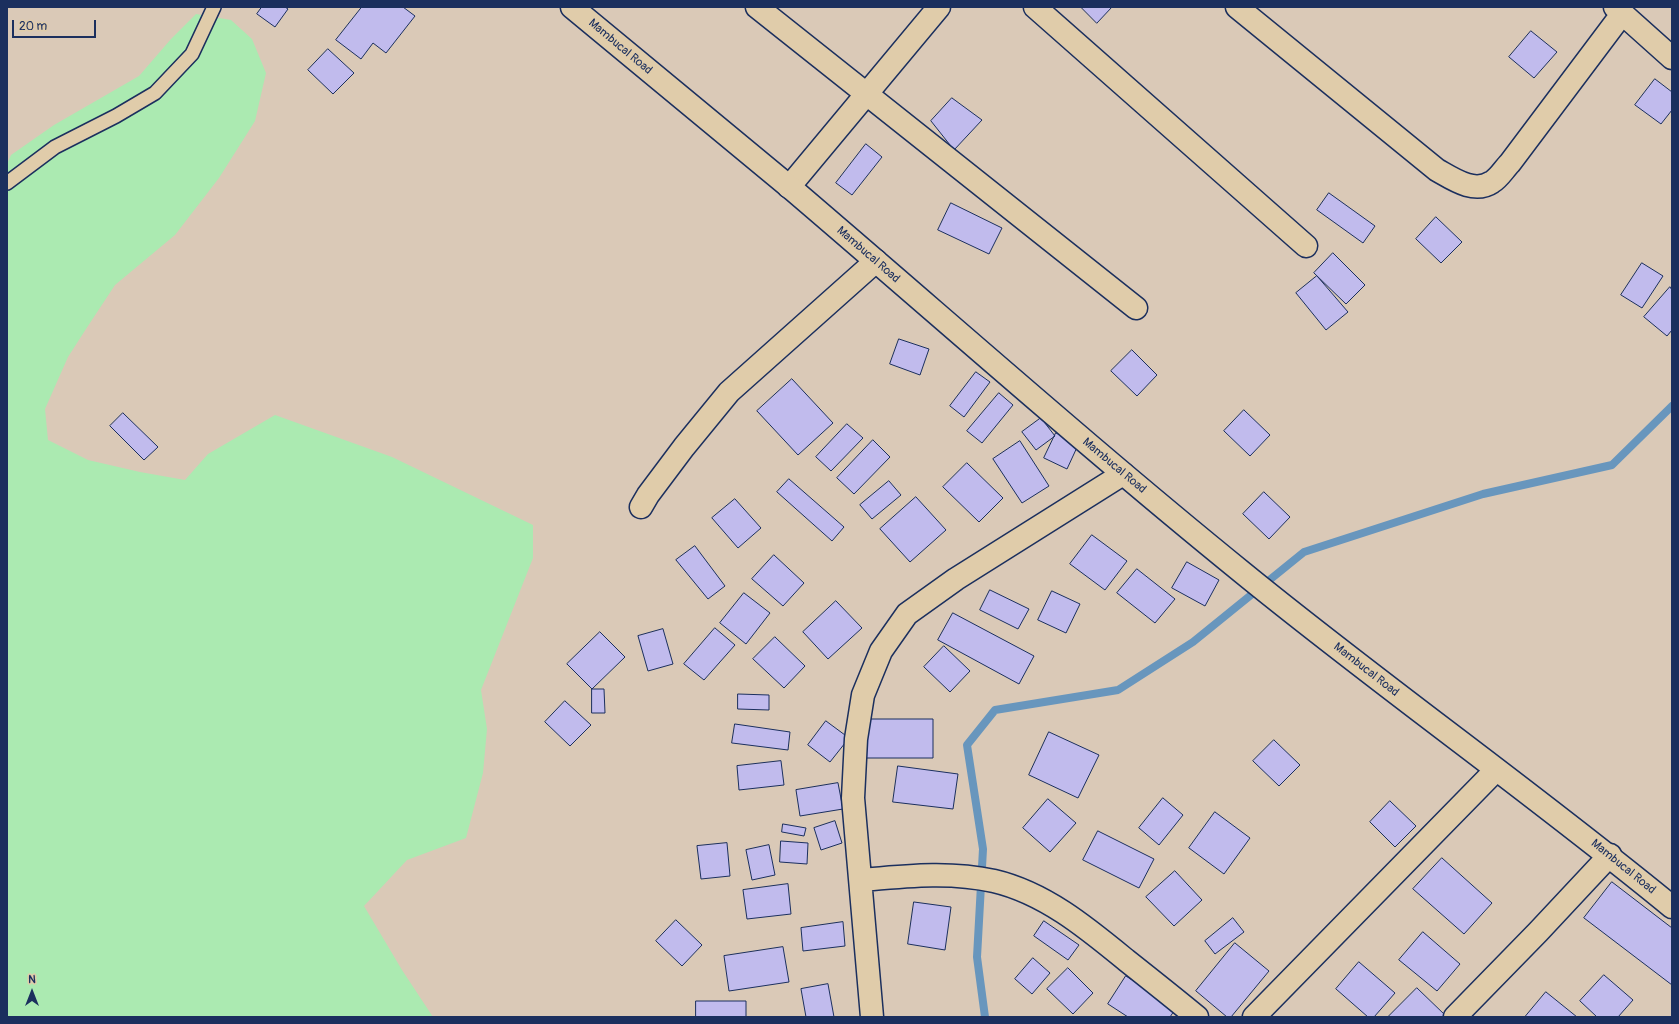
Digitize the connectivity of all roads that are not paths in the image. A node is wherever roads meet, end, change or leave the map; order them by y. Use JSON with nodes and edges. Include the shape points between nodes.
{"nodes":[{"id":1,"x":214,"y":7,"type":"edge"},
{"id":2,"x":572,"y":7,"type":"edge"},
{"id":3,"x":758,"y":7,"type":"edge"},
{"id":4,"x":939,"y":7,"type":"edge"},
{"id":5,"x":1036,"y":7,"type":"edge"},
{"id":6,"x":1237,"y":7,"type":"edge"},
{"id":7,"x":1618,"y":10,"type":"edge"},
{"id":8,"x":1672,"y":58,"type":"edge"},
{"id":9,"x":867,"y":94,"type":"junction"},
{"id":10,"x":7,"y":183,"type":"edge"},
{"id":11,"x":790,"y":187,"type":"junction"},
{"id":12,"x":1306,"y":246,"type":"dead end"},
{"id":13,"x":876,"y":261,"type":"junction"},
{"id":14,"x":1136,"y":308,"type":"dead end"},
{"id":15,"x":1124,"y":474,"type":"junction"},
{"id":16,"x":641,"y":507,"type":"dead end"},
{"id":17,"x":1496,"y":770,"type":"junction"},
{"id":18,"x":1610,"y":855,"type":"junction"},
{"id":19,"x":861,"y":880,"type":"junction"},
{"id":20,"x":1672,"y":907,"type":"edge"},
{"id":21,"x":872,"y":1017,"type":"edge"},
{"id":22,"x":1197,"y":1017,"type":"edge"},
{"id":23,"x":1254,"y":1017,"type":"edge"},
{"id":24,"x":1456,"y":1017,"type":"edge"}],
"edges":[{"from":1,"to":10,"type":"lane","via":[[192,54],[156,93],[55,147]]},
{"from":2,"to":11,"type":"street","name":"Mambucal Road"},
{"from":3,"to":9,"type":"street"},
{"from":4,"to":9,"type":"street"},
{"from":5,"to":12,"type":"street"},
{"from":6,"to":7,"type":"street","via":[[1438,170],[1458,182],[1476,187],[1492,182],[1510,163]]},
{"from":7,"to":8,"type":"street"},
{"from":9,"to":11,"type":"street"},
{"from":9,"to":14,"type":"street"},
{"from":11,"to":13,"type":"street","name":"Mambucal Road"},
{"from":13,"to":15,"type":"street","name":"Mambucal Road"},
{"from":13,"to":16,"type":"street","via":[[730,392],[675,459]]},
{"from":15,"to":17,"type":"street","name":"Mambucal Road","via":[[1276,600]]},
{"from":15,"to":19,"type":"street","via":[[956,578],[907,614],[881,651],[864,695],[856,739],[853,798]]},
{"from":17,"to":18,"type":"street","name":"Mambucal Road"},
{"from":17,"to":23,"type":"street"},
{"from":18,"to":20,"type":"street","name":"Mambucal Road"},
{"from":18,"to":24,"type":"street"},
{"from":19,"to":21,"type":"street"},
{"from":19,"to":22,"type":"street","via":[[928,874],[994,881],[1018,888],[1054,906],[1093,933]]}]}
